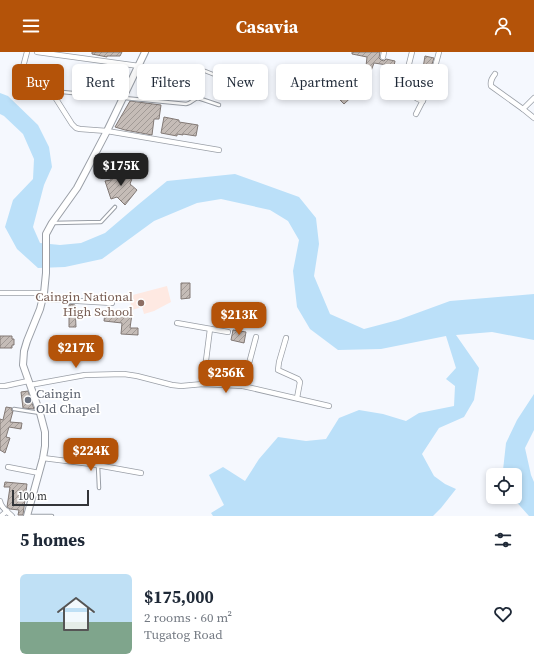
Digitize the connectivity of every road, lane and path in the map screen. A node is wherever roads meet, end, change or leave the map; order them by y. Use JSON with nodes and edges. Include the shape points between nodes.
{"nodes":[{"id":1,"x":27,"y":52,"type":"edge"},
{"id":2,"x":37,"y":52,"type":"edge"},
{"id":3,"x":145,"y":52,"type":"edge"},
{"id":4,"x":384,"y":52,"type":"edge"},
{"id":5,"x":412,"y":52,"type":"edge"},
{"id":6,"x":439,"y":52,"type":"edge"},
{"id":7,"x":56,"y":54,"type":"edge"},
{"id":8,"x":383,"y":58,"type":"dead end"},
{"id":9,"x":24,"y":64,"type":"edge"},
{"id":10,"x":140,"y":64,"type":"edge"},
{"id":11,"x":137,"y":66,"type":"edge"},
{"id":12,"x":137,"y":70,"type":"edge"},
{"id":13,"x":495,"y":74,"type":"dead end"},
{"id":14,"x":129,"y":86,"type":"edge"},
{"id":15,"x":534,"y":98,"type":"edge"},
{"id":16,"x":129,"y":99,"type":"edge"},
{"id":17,"x":57,"y":100,"type":"edge"},
{"id":18,"x":122,"y":100,"type":"edge"},
{"id":19,"x":423,"y":101,"type":"junction"},
{"id":20,"x":219,"y":105,"type":"dead end"},
{"id":21,"x":523,"y":109,"type":"junction"},
{"id":22,"x":416,"y":114,"type":"dead end"},
{"id":23,"x":534,"y":118,"type":"edge"},
{"id":24,"x":107,"y":131,"type":"junction"},
{"id":25,"x":219,"y":150,"type":"dead end"},
{"id":26,"x":115,"y":207,"type":"dead end"},
{"id":27,"x":52,"y":223,"type":"junction"},
{"id":28,"x":0,"y":293,"type":"edge"},
{"id":29,"x":43,"y":296,"type":"junction"},
{"id":30,"x":112,"y":303,"type":"dead end"},
{"id":31,"x":177,"y":323,"type":"dead end"},
{"id":32,"x":210,"y":329,"type":"junction"},
{"id":33,"x":228,"y":332,"type":"dead end"},
{"id":34,"x":256,"y":337,"type":"dead end"},
{"id":35,"x":286,"y":338,"type":"dead end"},
{"id":36,"x":29,"y":383,"type":"junction"},
{"id":37,"x":203,"y":384,"type":"junction"},
{"id":38,"x":0,"y":386,"type":"edge"},
{"id":39,"x":243,"y":386,"type":"junction"},
{"id":40,"x":297,"y":398,"type":"junction"},
{"id":41,"x":330,"y":406,"type":"dead end"},
{"id":42,"x":14,"y":409,"type":"dead end"},
{"id":43,"x":40,"y":413,"type":"junction"},
{"id":44,"x":43,"y":458,"type":"junction"},
{"id":45,"x":98,"y":465,"type":"junction"},
{"id":46,"x":8,"y":467,"type":"dead end"},
{"id":47,"x":39,"y":473,"type":"junction"},
{"id":48,"x":141,"y":473,"type":"dead end"},
{"id":49,"x":99,"y":488,"type":"dead end"},
{"id":50,"x":0,"y":501,"type":"edge"},
{"id":51,"x":7,"y":511,"type":"junction"},
{"id":52,"x":1,"y":516,"type":"edge"},
{"id":53,"x":12,"y":516,"type":"edge"},
{"id":54,"x":27,"y":516,"type":"edge"},
{"id":55,"x":52,"y":516,"type":"edge"}],
"edges":[{"from":1,"to":9,"type":"street"},
{"from":2,"to":7,"type":"street"},
{"from":3,"to":10,"type":"street"},
{"from":4,"to":8,"type":"street"},
{"from":5,"to":19,"type":"street","via":[[404,88],[415,98]]},
{"from":6,"to":19,"type":"street"},
{"from":7,"to":11,"type":"street"},
{"from":12,"to":14,"type":"street"},
{"from":13,"to":21,"type":"street","via":[[491,86]]},
{"from":15,"to":21,"type":"street"},
{"from":16,"to":20,"type":"lane","via":[[189,104],[198,98]]},
{"from":17,"to":24,"type":"street","via":[[76,128]]},
{"from":18,"to":24,"type":"street"},
{"from":19,"to":22,"type":"street"},
{"from":21,"to":23,"type":"street"},
{"from":24,"to":25,"type":"street"},
{"from":24,"to":27,"type":"street","via":[[77,188]]},
{"from":26,"to":27,"type":"lane","via":[[101,222]]},
{"from":27,"to":29,"type":"street","via":[[46,234]]},
{"from":28,"to":29,"type":"street"},
{"from":29,"to":30,"type":"street"},
{"from":29,"to":36,"type":"street","via":[[24,351],[23,365]]},
{"from":31,"to":32,"type":"street"},
{"from":32,"to":33,"type":"street"},
{"from":32,"to":37,"type":"street"},
{"from":34,"to":39,"type":"street"},
{"from":35,"to":40,"type":"street","via":[[278,370],[298,378],[300,382]]},
{"from":36,"to":37,"type":"street","via":[[124,374],[172,385]]},
{"from":36,"to":38,"type":"street"},
{"from":36,"to":43,"type":"street"},
{"from":37,"to":39,"type":"street"},
{"from":39,"to":40,"type":"street"},
{"from":40,"to":41,"type":"street"},
{"from":42,"to":43,"type":"lane"},
{"from":43,"to":44,"type":"street","via":[[45,446]]},
{"from":44,"to":45,"type":"street"},
{"from":44,"to":47,"type":"street"},
{"from":45,"to":48,"type":"street"},
{"from":45,"to":49,"type":"lane"},
{"from":46,"to":47,"type":"street"},
{"from":47,"to":54,"type":"street"},
{"from":50,"to":51,"type":"street"},
{"from":51,"to":52,"type":"street"},
{"from":51,"to":53,"type":"street"},
{"from":54,"to":55,"type":"lane"}]}
